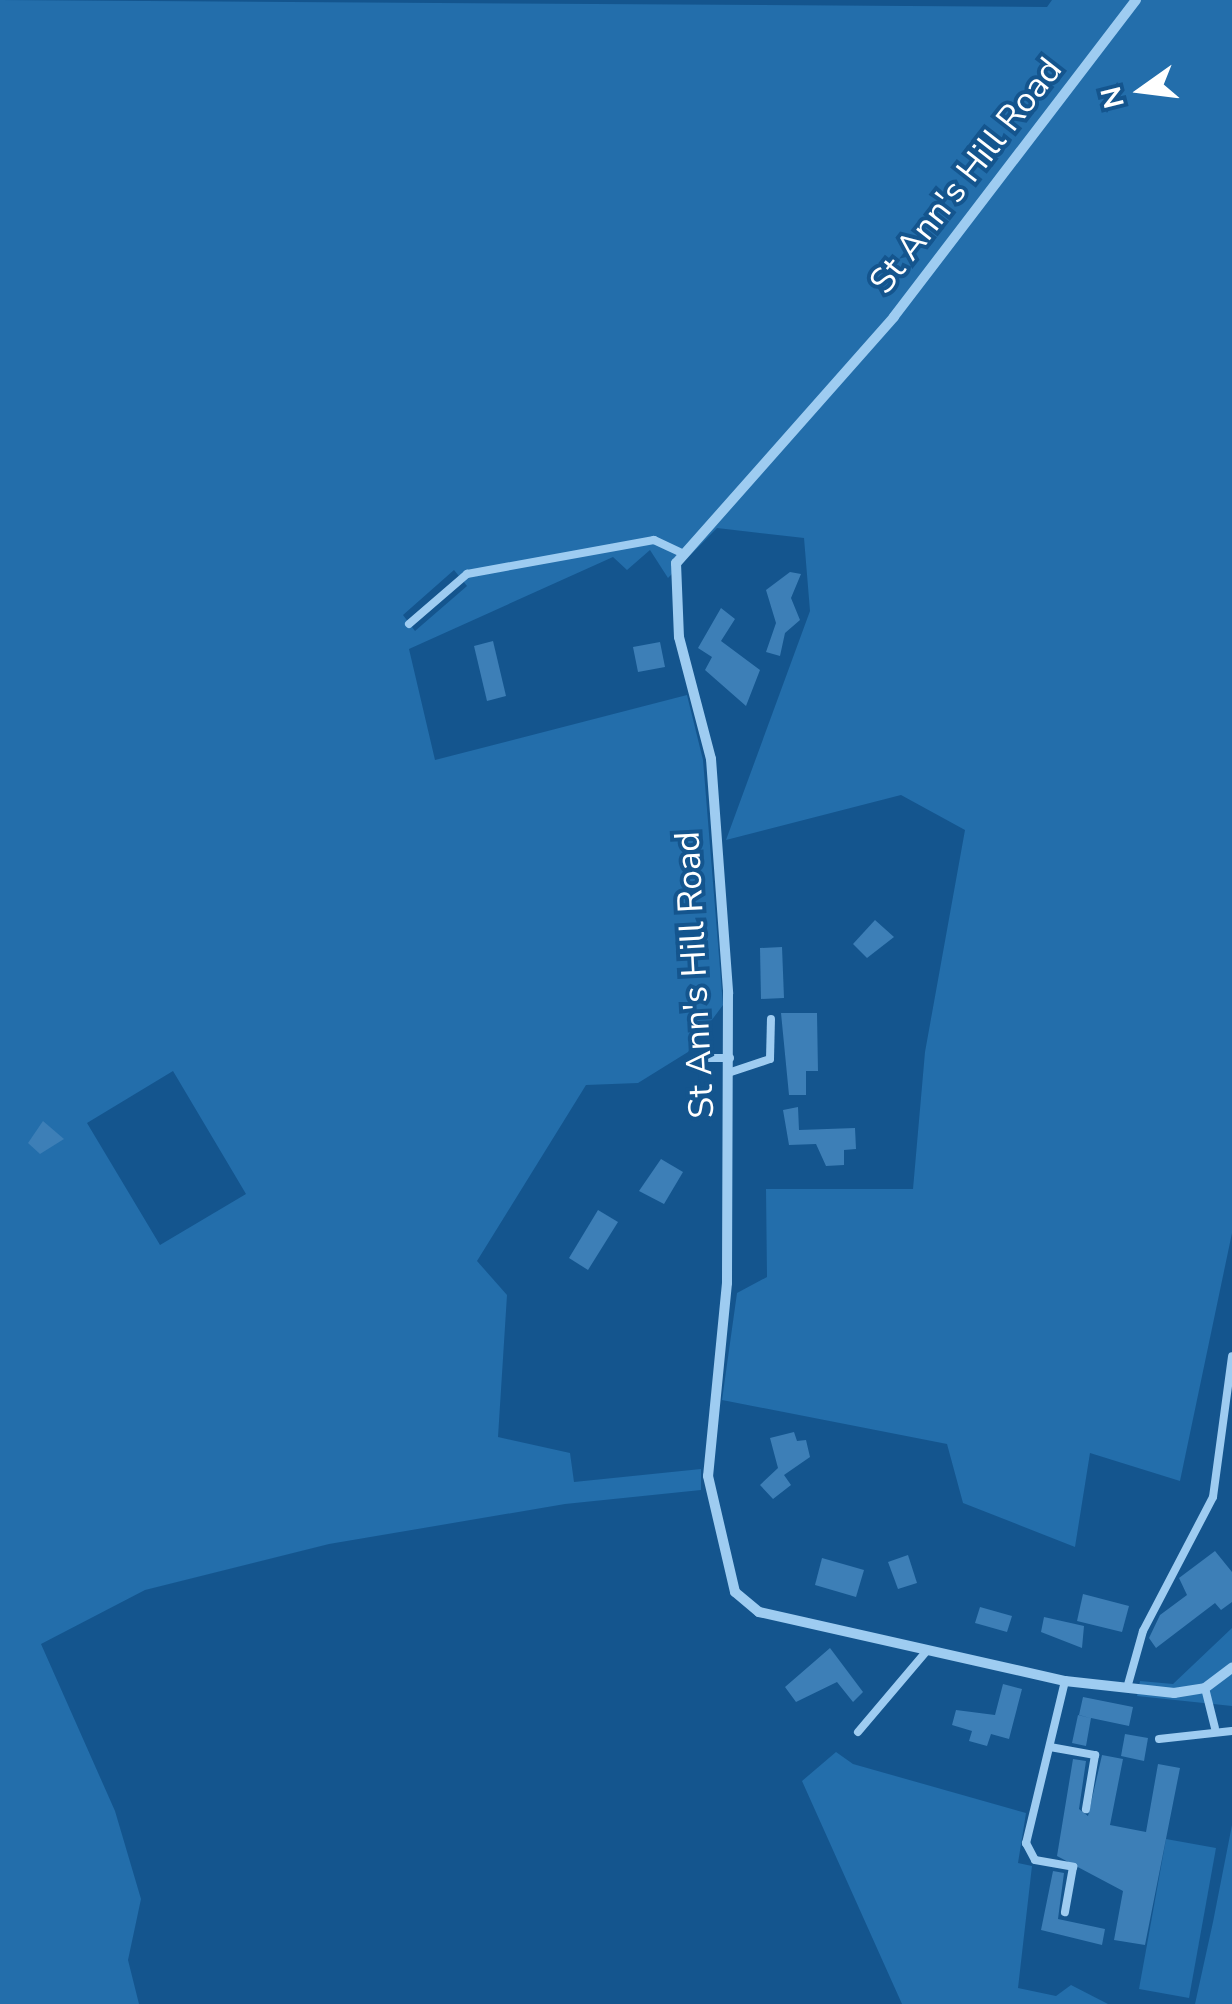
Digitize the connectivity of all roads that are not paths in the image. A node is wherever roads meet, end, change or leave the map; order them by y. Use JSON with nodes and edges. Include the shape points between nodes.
{"nodes":[{"id":1,"x":1136,"y":0,"type":"edge"},
{"id":2,"x":682,"y":552,"type":"junction"},
{"id":3,"x":409,"y":624,"type":"dead end"},
{"id":4,"x":770,"y":1019,"type":"dead end"},
{"id":5,"x":700,"y":1058,"type":"dead end"},
{"id":6,"x":730,"y":1058,"type":"junction"},
{"id":7,"x":730,"y":1072,"type":"junction"},
{"id":8,"x":1232,"y":1356,"type":"edge"},
{"id":9,"x":925,"y":1653,"type":"junction"},
{"id":10,"x":1232,"y":1668,"type":"edge"},
{"id":11,"x":1065,"y":1681,"type":"junction"},
{"id":12,"x":1128,"y":1688,"type":"junction"},
{"id":13,"x":1206,"y":1688,"type":"junction"},
{"id":14,"x":1215,"y":1728,"type":"junction"},
{"id":15,"x":1232,"y":1731,"type":"edge"},
{"id":16,"x":858,"y":1732,"type":"dead end"},
{"id":17,"x":1159,"y":1739,"type":"dead end"},
{"id":18,"x":1050,"y":1747,"type":"junction"},
{"id":19,"x":1086,"y":1809,"type":"dead end"},
{"id":20,"x":1065,"y":1912,"type":"dead end"}],
"edges":[{"from":1,"to":2,"type":"street","name":"St Ann's Hill Road","via":[[894,317]]},
{"from":2,"to":3,"type":"lane","via":[[654,540],[478,571]]},
{"from":2,"to":6,"type":"street","name":"St Ann's Hill Road","via":[[675,574],[679,637],[710,759]]},
{"from":4,"to":7,"type":"lane","via":[[770,1059]]},
{"from":5,"to":6,"type":"lane"},
{"from":6,"to":7,"type":"street","name":"St Ann's Hill Road"},
{"from":7,"to":9,"type":"street","name":"St Ann's Hill Road","via":[[728,1284],[708,1476],[735,1592],[759,1612]]},
{"from":8,"to":12,"type":"lane","via":[[1213,1497],[1142,1631]]},
{"from":9,"to":11,"type":"street","name":"St Ann's Hill Road"},
{"from":9,"to":16,"type":"lane"},
{"from":10,"to":13,"type":"street"},
{"from":11,"to":12,"type":"street","name":"St Ann's Hill Road"},
{"from":11,"to":18,"type":"lane"},
{"from":12,"to":13,"type":"street","name":"St Ann's Hill Road"},
{"from":13,"to":14,"type":"lane"},
{"from":14,"to":15,"type":"lane"},
{"from":14,"to":17,"type":"lane"},
{"from":18,"to":19,"type":"lane","via":[[1095,1755]]},
{"from":18,"to":20,"type":"lane","via":[[1026,1843],[1036,1860],[1073,1867]]}]}
